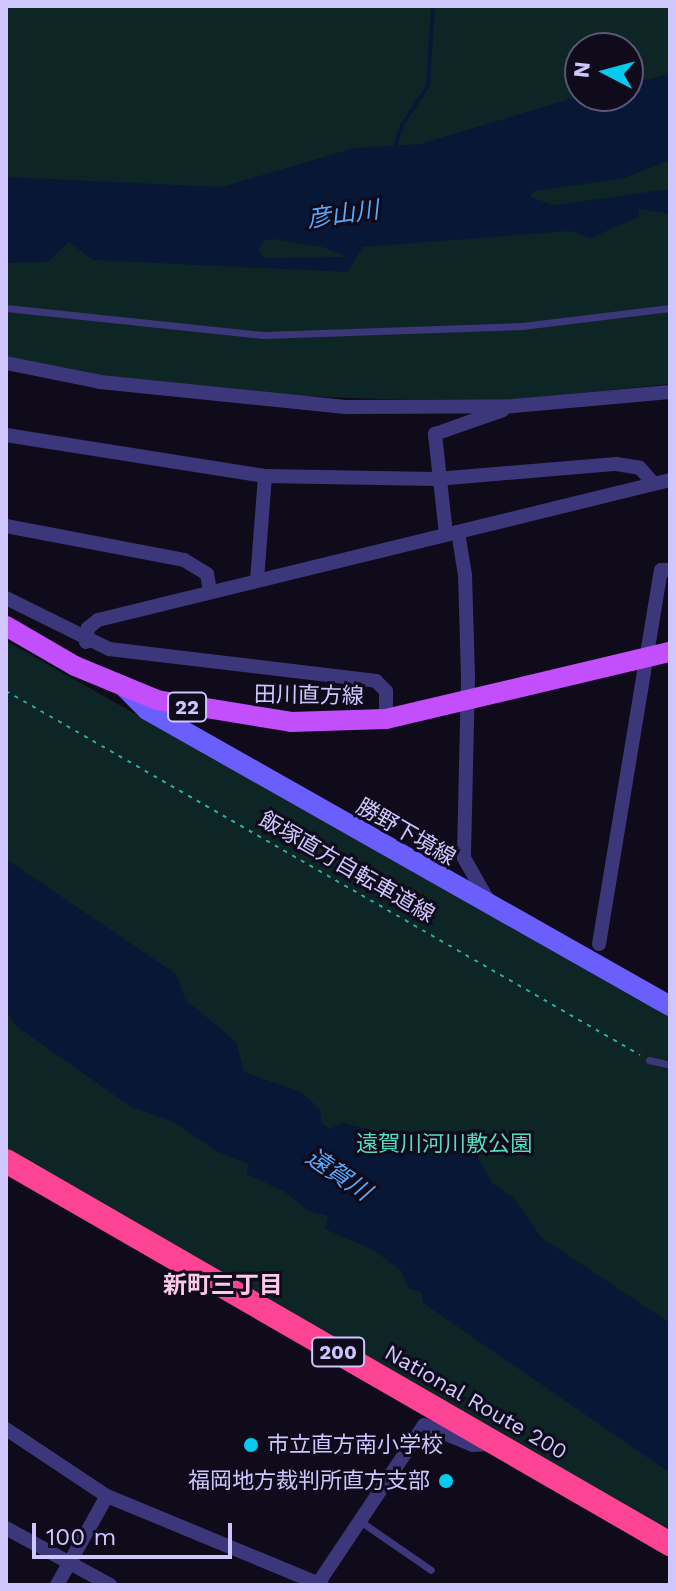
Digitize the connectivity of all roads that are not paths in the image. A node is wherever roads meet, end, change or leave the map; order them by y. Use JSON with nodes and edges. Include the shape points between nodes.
{"nodes":[{"id":1,"x":6,"y":308,"type":"edge"},
{"id":2,"x":670,"y":308,"type":"edge"},
{"id":3,"x":6,"y":363,"type":"edge"},
{"id":4,"x":670,"y":392,"type":"edge"},
{"id":5,"x":513,"y":406,"type":"junction"},
{"id":6,"x":6,"y":435,"type":"edge"},
{"id":7,"x":265,"y":476,"type":"junction"},
{"id":8,"x":436,"y":479,"type":"junction"},
{"id":9,"x":670,"y":480,"type":"edge"},
{"id":10,"x":653,"y":483,"type":"junction"},
{"id":11,"x":6,"y":526,"type":"edge"},
{"id":12,"x":452,"y":533,"type":"junction"},
{"id":13,"x":670,"y":570,"type":"edge"},
{"id":14,"x":257,"y":580,"type":"junction"},
{"id":15,"x":210,"y":591,"type":"junction"},
{"id":16,"x":6,"y":598,"type":"edge"},
{"id":17,"x":6,"y":626,"type":"edge"},
{"id":18,"x":86,"y":642,"type":"junction"},
{"id":19,"x":670,"y":652,"type":"edge"},
{"id":20,"x":645,"y":659,"type":"junction"},
{"id":21,"x":126,"y":689,"type":"junction"},
{"id":22,"x":466,"y":703,"type":"junction"},
{"id":23,"x":386,"y":719,"type":"junction"},
{"id":24,"x":495,"y":911,"type":"junction"},
{"id":25,"x":599,"y":944,"type":"dead end"},
{"id":26,"x":670,"y":1006,"type":"edge"},
{"id":27,"x":649,"y":1060,"type":"road end"},
{"id":28,"x":670,"y":1065,"type":"edge"},
{"id":29,"x":6,"y":1161,"type":"edge"},
{"id":30,"x":6,"y":1429,"type":"edge"},
{"id":31,"x":494,"y":1442,"type":"junction"},
{"id":32,"x":107,"y":1496,"type":"junction"},
{"id":33,"x":360,"y":1521,"type":"junction"},
{"id":34,"x":6,"y":1528,"type":"edge"},
{"id":35,"x":670,"y":1544,"type":"edge"},
{"id":36,"x":70,"y":1563,"type":"junction"},
{"id":37,"x":431,"y":1570,"type":"dead end"},
{"id":38,"x":319,"y":1584,"type":"edge"},
{"id":39,"x":57,"y":1585,"type":"edge"},
{"id":40,"x":110,"y":1585,"type":"edge"}],
"edges":[{"from":1,"to":2,"type":"lane","via":[[264,335],[476,329]]},
{"from":3,"to":5,"type":"street","via":[[235,400],[348,407]]},
{"from":4,"to":5,"type":"street"},
{"from":5,"to":8,"type":"street","via":[[435,434]]},
{"from":6,"to":7,"type":"street"},
{"from":7,"to":8,"type":"street"},
{"from":7,"to":14,"type":"street"},
{"from":8,"to":10,"type":"street","via":[[616,464],[640,468]]},
{"from":8,"to":12,"type":"street"},
{"from":9,"to":10,"type":"street"},
{"from":10,"to":12,"type":"street"},
{"from":11,"to":15,"type":"street","via":[[184,560],[207,574]]},
{"from":12,"to":14,"type":"street"},
{"from":12,"to":22,"type":"street","via":[[465,575]]},
{"from":13,"to":20,"type":"street","via":[[661,570]]},
{"from":14,"to":15,"type":"street"},
{"from":15,"to":18,"type":"street","via":[[98,620],[88,628]]},
{"from":16,"to":18,"type":"street"},
{"from":17,"to":21,"type":"main road","name":"田川直方線","number":"22"},
{"from":18,"to":23,"type":"street","via":[[159,657],[376,681],[386,691]]},
{"from":19,"to":20,"type":"main road","name":"田川直方線","number":"22"},
{"from":20,"to":22,"type":"main road","name":"田川直方線","number":"22"},
{"from":20,"to":25,"type":"street"},
{"from":21,"to":23,"type":"main road","name":"田川直方線","number":"22","via":[[252,719]]},
{"from":21,"to":24,"type":"main road","name":"勝野下境線","via":[[147,710]]},
{"from":22,"to":23,"type":"main road","name":"田川直方線","number":"22"},
{"from":22,"to":24,"type":"street","via":[[464,858]]},
{"from":24,"to":26,"type":"main road","name":"勝野下境線"},
{"from":27,"to":28,"type":"lane"},
{"from":29,"to":31,"type":"highway","name":"National Route 200","number":"200"},
{"from":30,"to":32,"type":"street"},
{"from":31,"to":33,"type":"street","via":[[482,1447],[424,1425]]},
{"from":31,"to":35,"type":"highway","name":"National Route 200","number":"200"},
{"from":32,"to":36,"type":"street"},
{"from":32,"to":38,"type":"street"},
{"from":33,"to":37,"type":"lane"},
{"from":33,"to":38,"type":"street"},
{"from":34,"to":36,"type":"street"},
{"from":36,"to":39,"type":"street"},
{"from":36,"to":40,"type":"street"}]}
